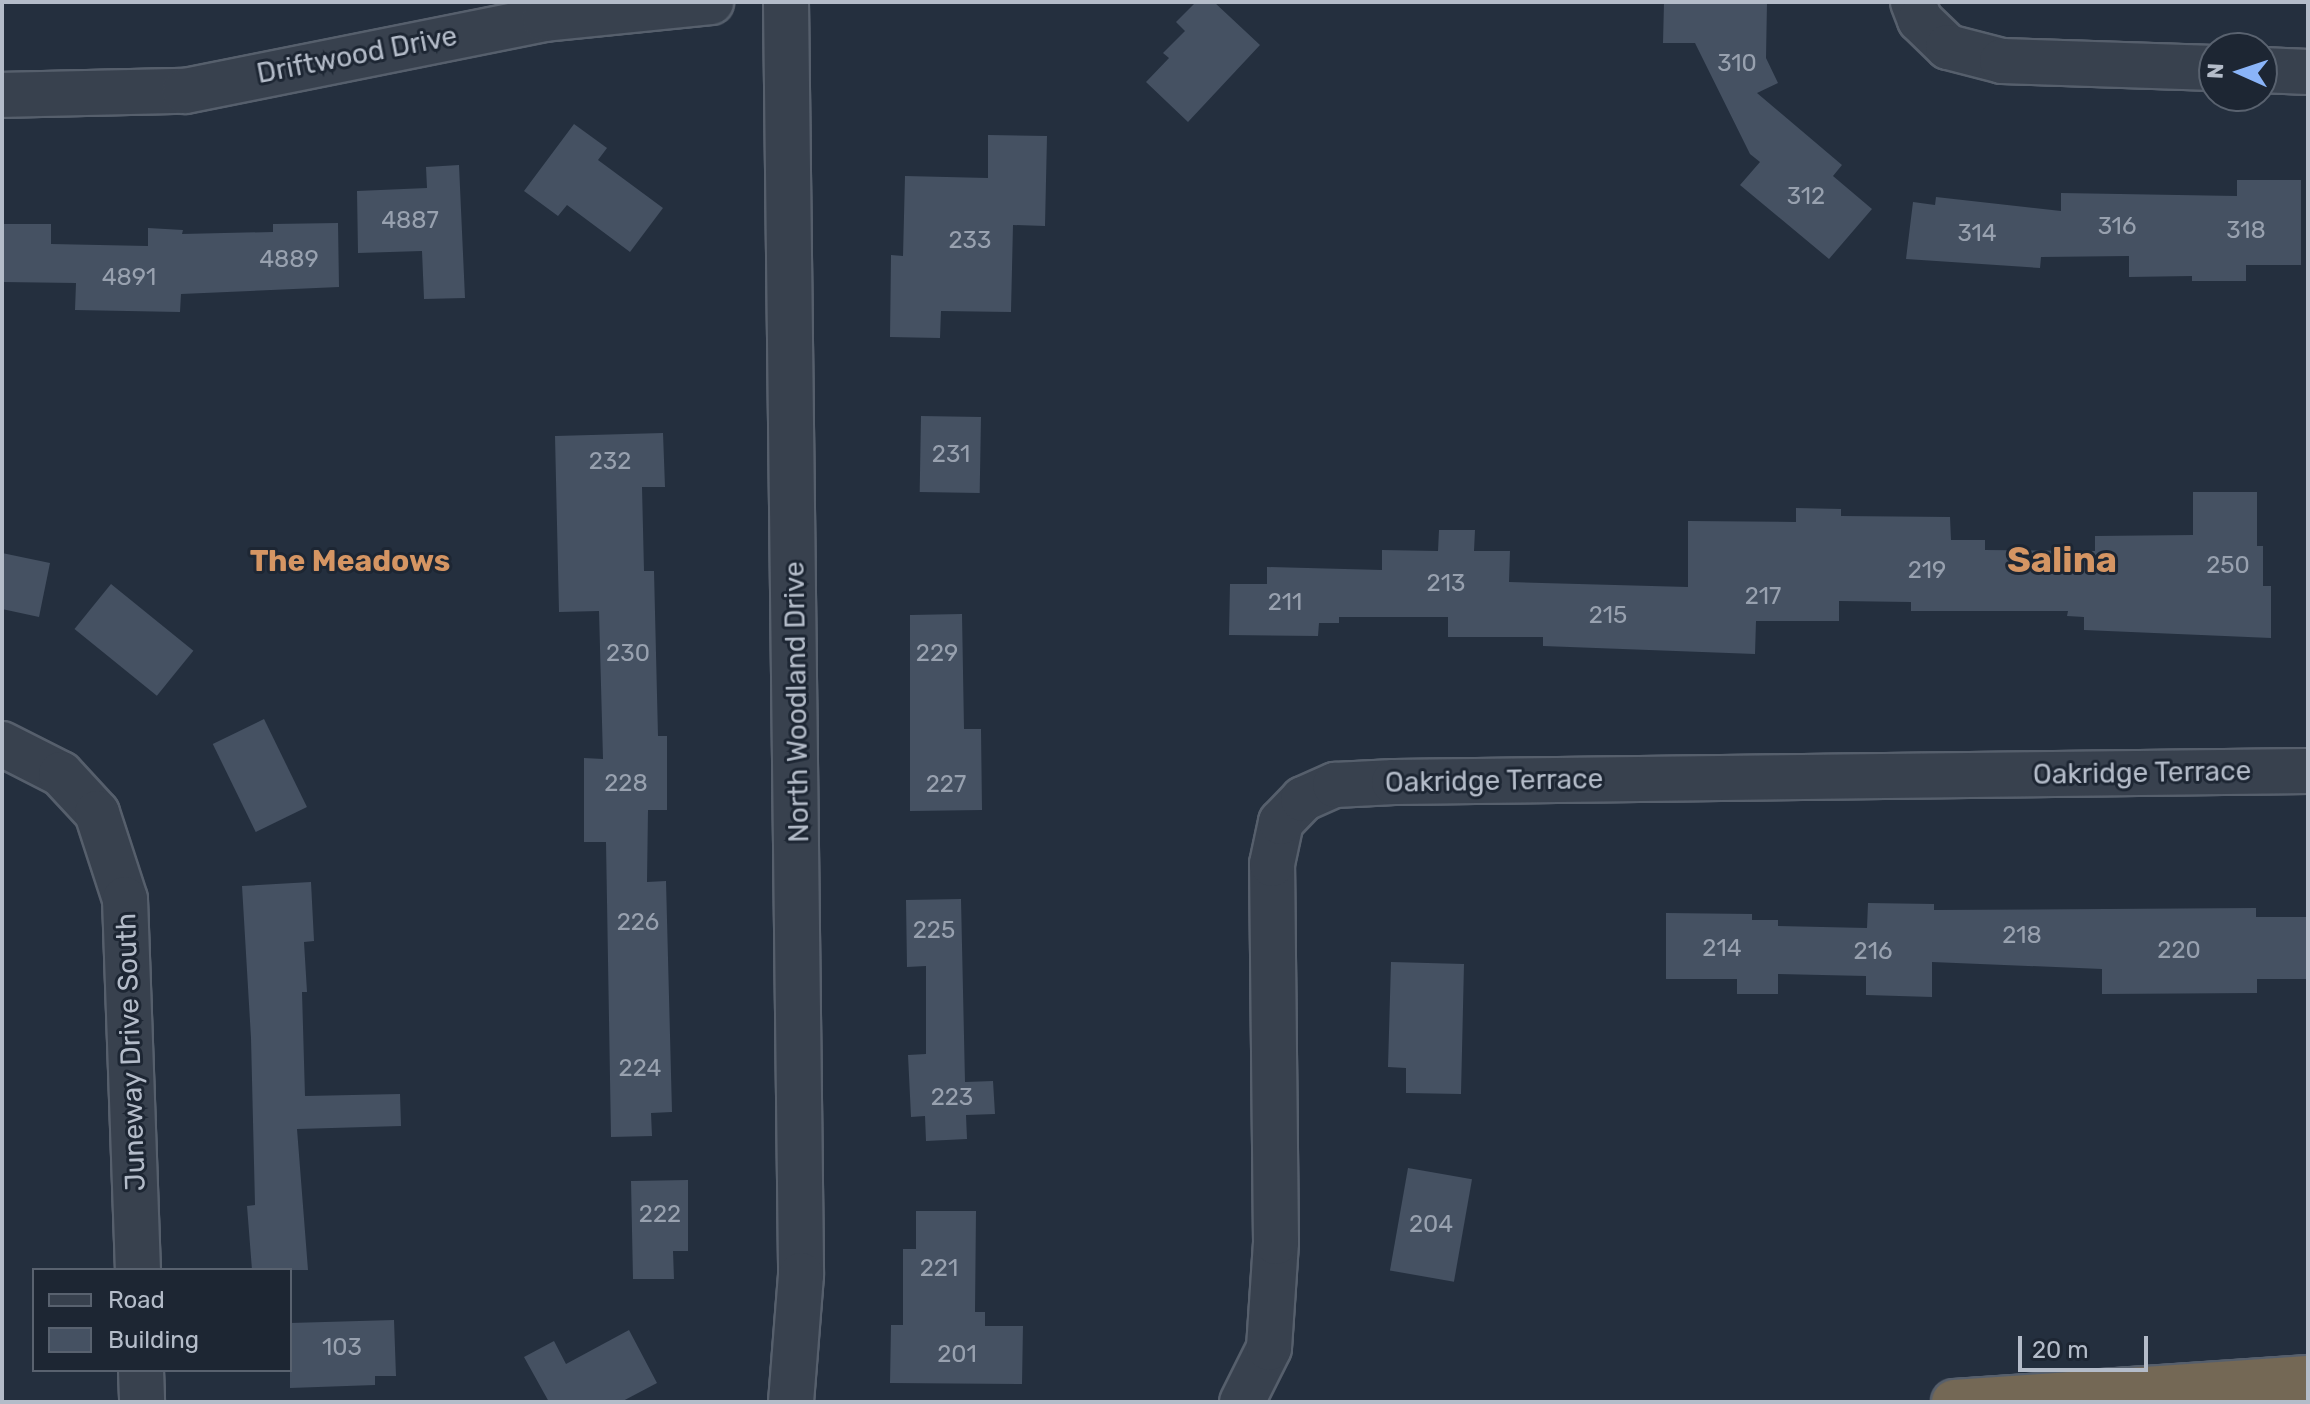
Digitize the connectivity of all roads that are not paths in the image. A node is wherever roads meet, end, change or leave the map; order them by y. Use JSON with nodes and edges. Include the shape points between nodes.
{"nodes":[{"id":1,"x":711,"y":2,"type":"edge"},
{"id":2,"x":786,"y":2,"type":"edge"},
{"id":3,"x":1913,"y":2,"type":"edge"},
{"id":4,"x":543,"y":11,"type":"edge"},
{"id":5,"x":2198,"y":67,"type":"edge"},
{"id":6,"x":2278,"y":71,"type":"edge"},
{"id":7,"x":2308,"y":72,"type":"edge"},
{"id":8,"x":2,"y":95,"type":"edge"},
{"id":9,"x":2,"y":744,"type":"edge"},
{"id":10,"x":2308,"y":771,"type":"edge"},
{"id":11,"x":138,"y":1268,"type":"edge"},
{"id":12,"x":141,"y":1372,"type":"edge"},
{"id":13,"x":2308,"y":1378,"type":"edge"},
{"id":14,"x":142,"y":1402,"type":"edge"},
{"id":15,"x":791,"y":1402,"type":"edge"},
{"id":16,"x":1242,"y":1402,"type":"edge"},
{"id":17,"x":1954,"y":1402,"type":"edge"}],
"edges":[{"from":1,"to":4,"type":"street","name":"Driftwood Drive"},
{"from":2,"to":15,"type":"street","name":"North Woodland Drive","via":[[801,1259]]},
{"from":3,"to":5,"type":"street","via":[[1920,20],[1948,47],[2002,61]]},
{"from":4,"to":8,"type":"street","name":"Driftwood Drive","via":[[185,91]]},
{"from":6,"to":7,"type":"street"},
{"from":9,"to":11,"type":"street","name":"Juneway Drive South","via":[[61,774],[97,813],[125,899]]},
{"from":10,"to":16,"type":"street","name":"Oakridge Terrace","via":[[1394,782],[1335,785],[1303,799],[1281,822],[1272,864],[1276,1242],[1269,1348]]},
{"from":12,"to":14,"type":"street"},
{"from":13,"to":17,"type":"highway"}]}
